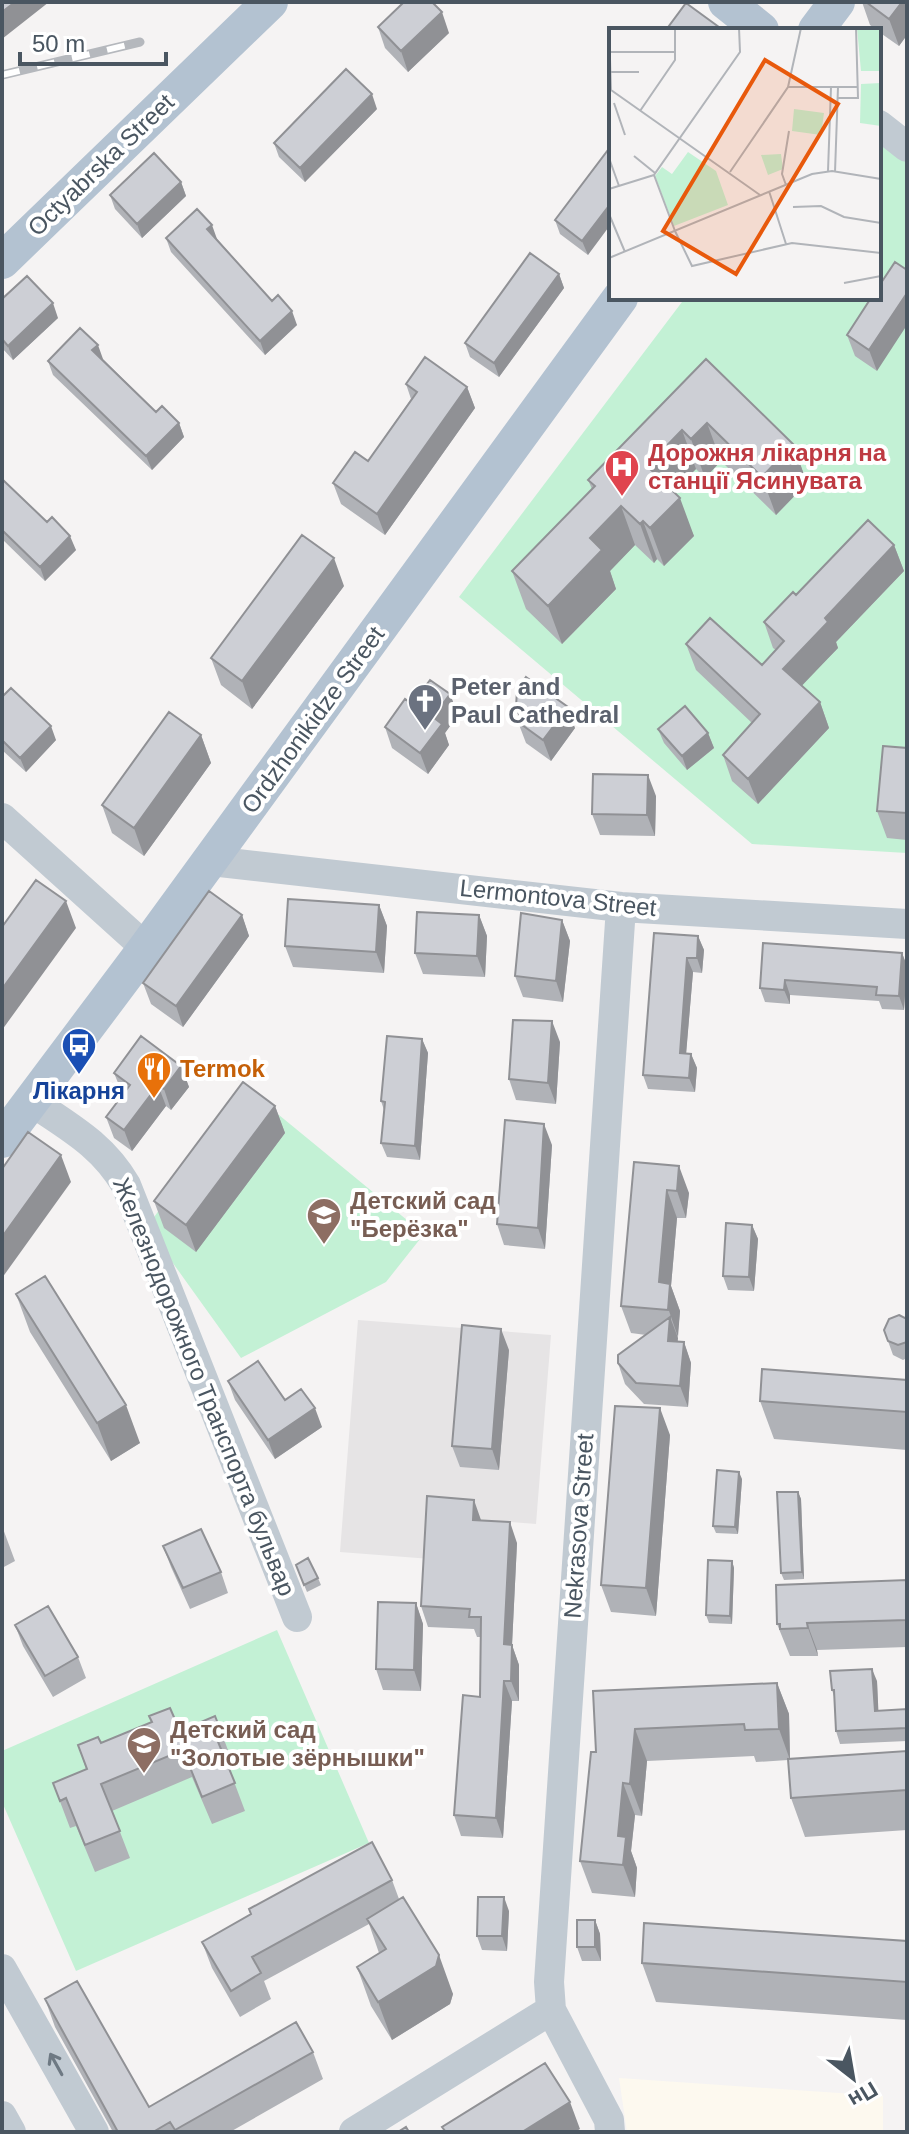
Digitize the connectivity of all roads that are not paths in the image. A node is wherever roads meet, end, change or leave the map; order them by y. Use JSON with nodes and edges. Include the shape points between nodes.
{"nodes":[{"id":1,"x":270,"y":2,"type":"edge"},
{"id":2,"x":726,"y":2,"type":"edge"},
{"id":3,"x":837,"y":2,"type":"edge"},
{"id":4,"x":758,"y":28,"type":"edge"},
{"id":5,"x":818,"y":28,"type":"edge"},
{"id":6,"x":881,"y":127,"type":"edge"},
{"id":7,"x":907,"y":147,"type":"edge"},
{"id":8,"x":2,"y":261,"type":"edge"},
{"id":9,"x":619,"y":300,"type":"edge"},
{"id":10,"x":2,"y":818,"type":"edge"},
{"id":11,"x":211,"y":861,"type":"junction"},
{"id":12,"x":621,"y":907,"type":"junction"},
{"id":13,"x":907,"y":924,"type":"edge"},
{"id":14,"x":146,"y":948,"type":"junction"},
{"id":15,"x":31,"y":1101,"type":"junction"},
{"id":16,"x":2,"y":1140,"type":"edge"},
{"id":17,"x":297,"y":1617,"type":"dead end"},
{"id":18,"x":2,"y":1969,"type":"edge"},
{"id":19,"x":551,"y":2010,"type":"junction"},
{"id":20,"x":2,"y":2116,"type":"edge"},
{"id":21,"x":11,"y":2132,"type":"edge"},
{"id":22,"x":94,"y":2132,"type":"edge"},
{"id":23,"x":354,"y":2132,"type":"edge"},
{"id":24,"x":610,"y":2132,"type":"edge"}],
"edges":[{"from":1,"to":8,"type":"main road","name":"Octyabrska Street"},
{"from":2,"to":4,"type":"main road"},
{"from":3,"to":5,"type":"main road"},
{"from":6,"to":7,"type":"street"},
{"from":9,"to":11,"type":"main road","name":"Ordzhonikidze Street"},
{"from":10,"to":14,"type":"street"},
{"from":11,"to":12,"type":"street","name":"Lermontova Street"},
{"from":11,"to":14,"type":"main road","name":"Ordzhonikidze Street"},
{"from":12,"to":13,"type":"street","name":"Lermontova Street"},
{"from":12,"to":19,"type":"street","name":"Nekrasova Street","via":[[553,1904]]},
{"from":14,"to":15,"type":"main road","name":"Ordzhonikidze Street"},
{"from":15,"to":16,"type":"main road","name":"Ordzhonikidze Street"},
{"from":15,"to":17,"type":"street","name":"Железнодорожного Транспорта бульвар","via":[[94,1145],[126,1185]]},
{"from":22,"to":18,"type":"street","one_way":true},
{"from":19,"to":23,"type":"street"},
{"from":19,"to":24,"type":"street","name":"Nekrasova Street","via":[[609,2120]]},
{"from":20,"to":21,"type":"street"}]}
